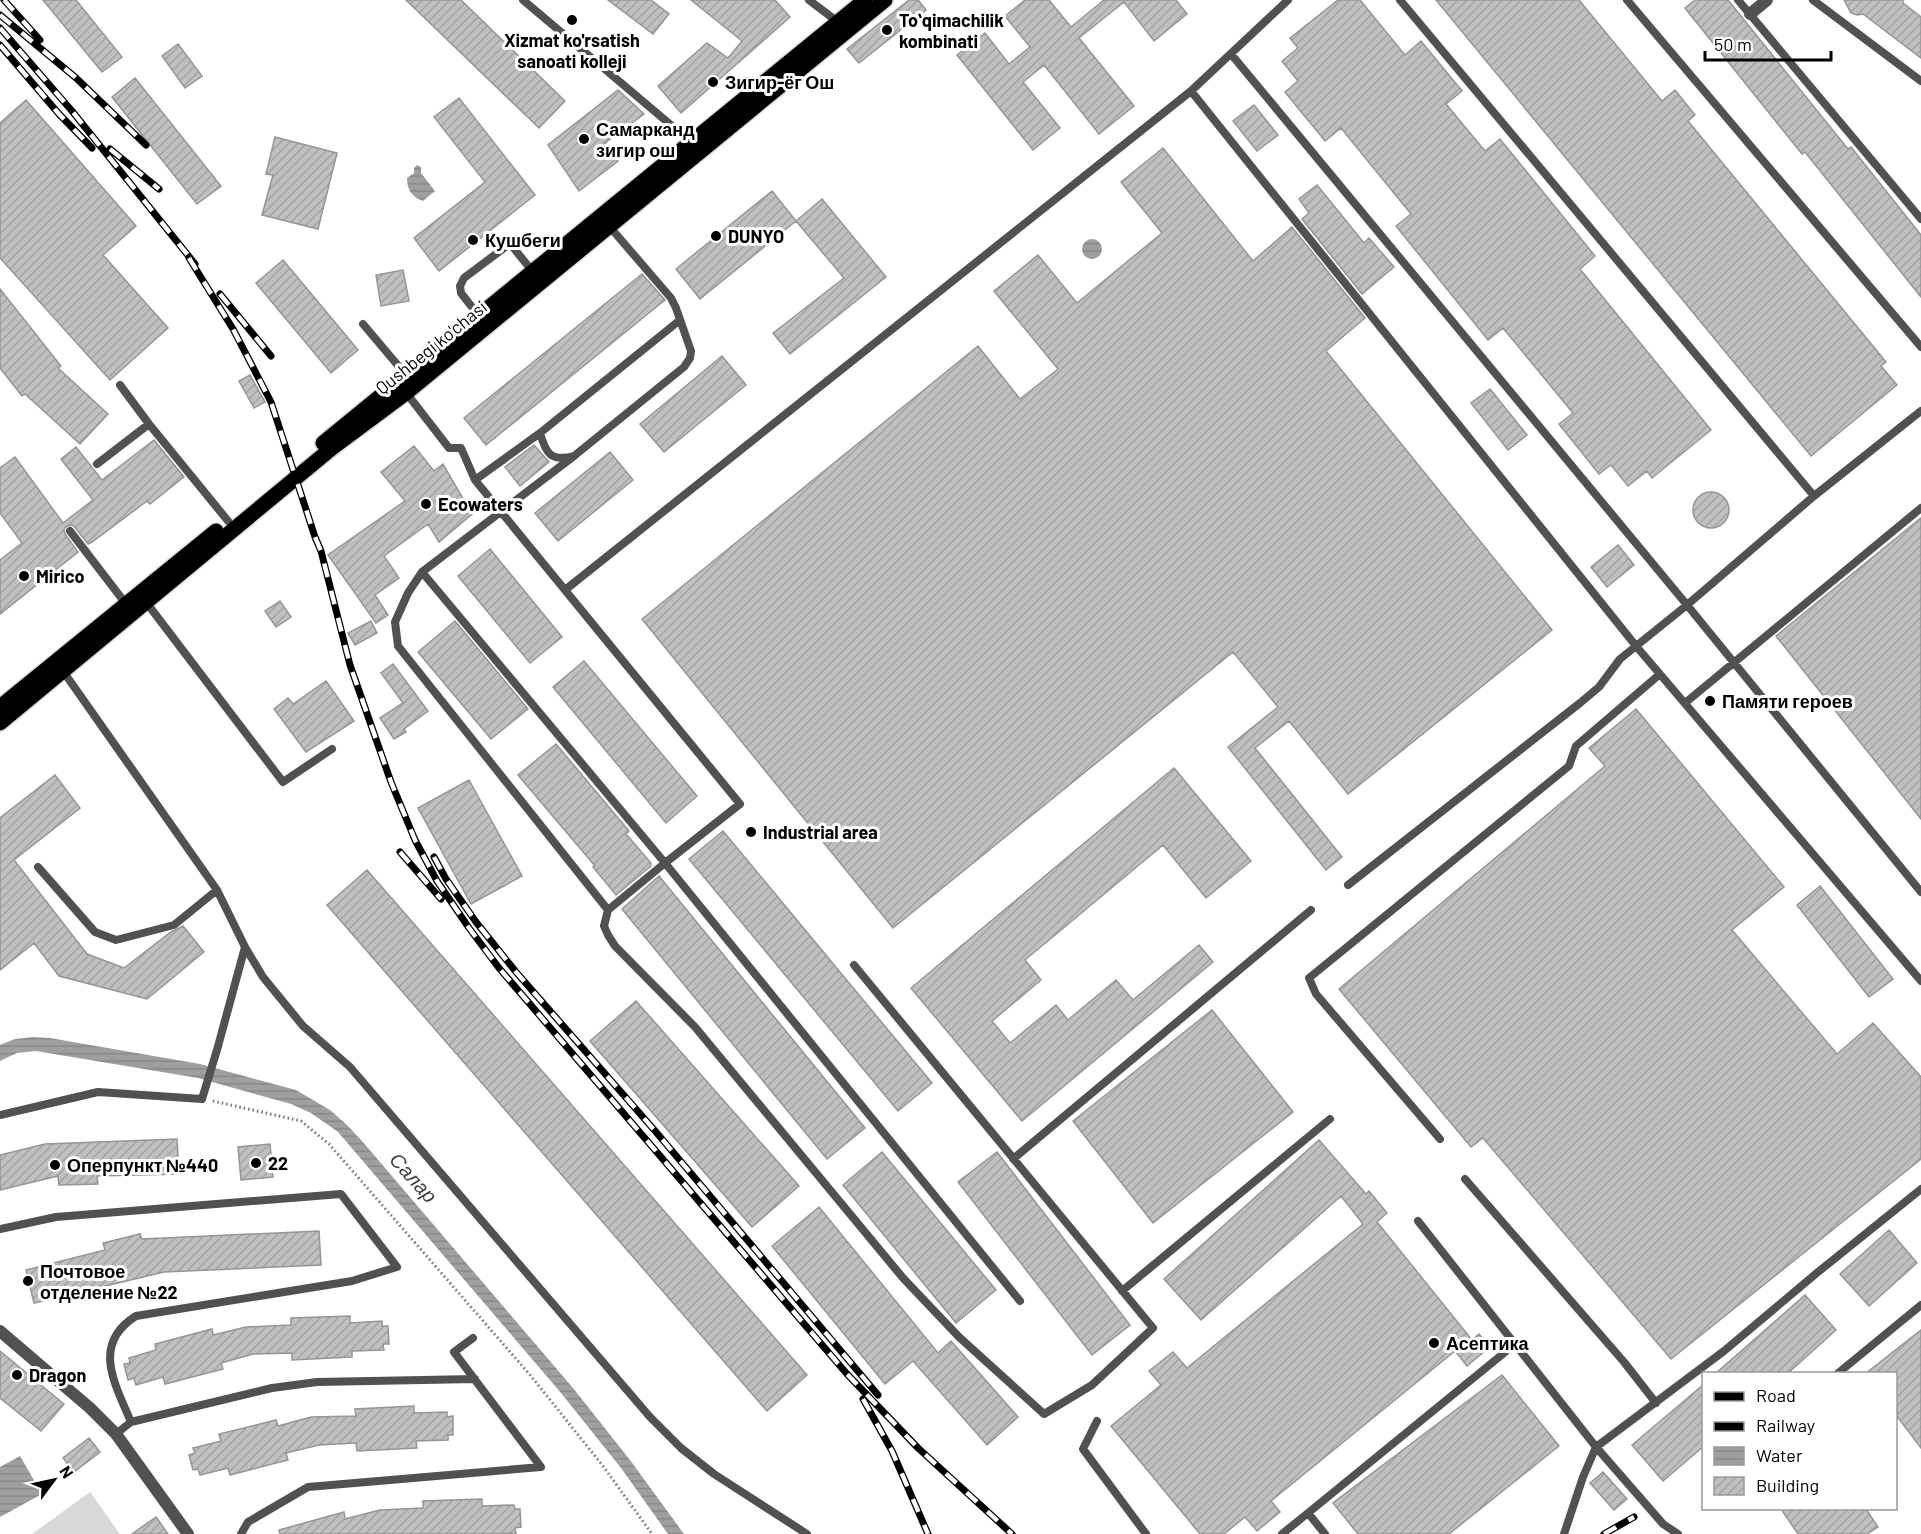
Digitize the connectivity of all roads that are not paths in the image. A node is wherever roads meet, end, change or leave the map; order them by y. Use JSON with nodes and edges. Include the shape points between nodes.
{"nodes":[{"id":1,"x":523,"y":0,"type":"edge"},
{"id":2,"x":809,"y":0,"type":"edge"},
{"id":3,"x":866,"y":0,"type":"edge"},
{"id":4,"x":885,"y":0,"type":"edge"},
{"id":5,"x":1288,"y":0,"type":"edge"},
{"id":6,"x":1400,"y":0,"type":"edge"},
{"id":7,"x":1627,"y":0,"type":"edge"},
{"id":8,"x":1738,"y":0,"type":"edge"},
{"id":9,"x":1767,"y":0,"type":"edge"},
{"id":10,"x":1812,"y":0,"type":"edge"},
{"id":11,"x":1750,"y":14,"type":"junction"},
{"id":12,"x":838,"y":22,"type":"junction"},
{"id":13,"x":1231,"y":54,"type":"junction"},
{"id":14,"x":807,"y":55,"type":"junction"},
{"id":15,"x":1921,"y":81,"type":"edge"},
{"id":16,"x":1191,"y":91,"type":"junction"},
{"id":17,"x":691,"y":142,"type":"junction"},
{"id":18,"x":1921,"y":219,"type":"edge"},
{"id":19,"x":609,"y":226,"type":"junction"},
{"id":20,"x":533,"y":272,"type":"junction"},
{"id":21,"x":479,"y":316,"type":"junction"},
{"id":22,"x":680,"y":320,"type":"junction"},
{"id":23,"x":363,"y":324,"type":"dead end"},
{"id":24,"x":1921,"y":347,"type":"edge"},
{"id":25,"x":403,"y":384,"type":"junction"},
{"id":26,"x":120,"y":386,"type":"dead end"},
{"id":27,"x":1921,"y":411,"type":"edge"},
{"id":28,"x":149,"y":424,"type":"junction"},
{"id":29,"x":540,"y":433,"type":"junction"},
{"id":30,"x":574,"y":456,"type":"junction"},
{"id":31,"x":98,"y":464,"type":"dead end"},
{"id":32,"x":476,"y":480,"type":"junction"},
{"id":33,"x":1814,"y":496,"type":"junction"},
{"id":34,"x":1921,"y":508,"type":"edge"},
{"id":35,"x":501,"y":511,"type":"junction"},
{"id":36,"x":228,"y":521,"type":"junction"},
{"id":37,"x":70,"y":531,"type":"dead end"},
{"id":38,"x":422,"y":572,"type":"junction"},
{"id":39,"x":565,"y":590,"type":"junction"},
{"id":40,"x":143,"y":598,"type":"junction"},
{"id":41,"x":1688,"y":605,"type":"junction"},
{"id":42,"x":129,"y":609,"type":"junction"},
{"id":43,"x":1636,"y":646,"type":"junction"},
{"id":44,"x":1733,"y":663,"type":"junction"},
{"id":45,"x":59,"y":666,"type":"junction"},
{"id":46,"x":1660,"y":674,"type":"junction"},
{"id":47,"x":1686,"y":703,"type":"junction"},
{"id":48,"x":1,"y":717,"type":"edge"},
{"id":49,"x":332,"y":749,"type":"dead end"},
{"id":50,"x":665,"y":863,"type":"junction"},
{"id":51,"x":38,"y":867,"type":"dead end"},
{"id":52,"x":1348,"y":885,"type":"dead end"},
{"id":53,"x":218,"y":890,"type":"junction"},
{"id":54,"x":1921,"y":892,"type":"edge"},
{"id":55,"x":608,"y":910,"type":"junction"},
{"id":56,"x":1311,"y":910,"type":"dead end"},
{"id":57,"x":244,"y":947,"type":"junction"},
{"id":58,"x":854,"y":965,"type":"dead end"},
{"id":59,"x":1921,"y":982,"type":"edge"},
{"id":60,"x":0,"y":1116,"type":"edge"},
{"id":61,"x":1330,"y":1119,"type":"dead end"},
{"id":62,"x":1440,"y":1139,"type":"dead end"},
{"id":63,"x":1013,"y":1159,"type":"junction"},
{"id":64,"x":1465,"y":1179,"type":"dead end"},
{"id":65,"x":1921,"y":1189,"type":"edge"},
{"id":66,"x":1418,"y":1221,"type":"dead end"},
{"id":67,"x":0,"y":1229,"type":"edge"},
{"id":68,"x":1122,"y":1291,"type":"junction"},
{"id":69,"x":1020,"y":1301,"type":"dead end"},
{"id":70,"x":1921,"y":1305,"type":"edge"},
{"id":71,"x":0,"y":1331,"type":"edge"},
{"id":72,"x":473,"y":1338,"type":"dead end"},
{"id":73,"x":1514,"y":1343,"type":"junction"},
{"id":74,"x":1839,"y":1372,"type":"edge"},
{"id":75,"x":475,"y":1379,"type":"junction"},
{"id":76,"x":1656,"y":1403,"type":"junction"},
{"id":77,"x":1097,"y":1421,"type":"dead end"},
{"id":78,"x":130,"y":1422,"type":"junction"},
{"id":79,"x":116,"y":1434,"type":"junction"},
{"id":80,"x":1596,"y":1447,"type":"junction"},
{"id":81,"x":1308,"y":1513,"type":"junction"},
{"id":82,"x":188,"y":1534,"type":"edge"},
{"id":83,"x":241,"y":1534,"type":"edge"},
{"id":84,"x":807,"y":1534,"type":"edge"},
{"id":85,"x":1146,"y":1534,"type":"edge"},
{"id":86,"x":1282,"y":1534,"type":"edge"},
{"id":87,"x":1326,"y":1534,"type":"edge"},
{"id":88,"x":1564,"y":1534,"type":"edge"},
{"id":89,"x":1678,"y":1534,"type":"edge"}],
"edges":[{"from":1,"to":17,"type":"lane"},
{"from":2,"to":12,"type":"lane"},
{"from":3,"to":12,"type":"main road","name":"Qushbegi ko'chasi"},
{"from":4,"to":14,"type":"main road","name":"Qushbegi ko'chasi"},
{"from":5,"to":13,"type":"lane"},
{"from":6,"to":33,"type":"lane"},
{"from":7,"to":24,"type":"lane"},
{"from":8,"to":11,"type":"lane"},
{"from":9,"to":11,"type":"street"},
{"from":10,"to":15,"type":"lane"},
{"from":11,"to":18,"type":"lane"},
{"from":12,"to":14,"type":"main road","name":"Qushbegi ko'chasi"},
{"from":13,"to":16,"type":"lane"},
{"from":13,"to":41,"type":"lane"},
{"from":14,"to":17,"type":"main road","name":"Qushbegi ko'chasi"},
{"from":14,"to":19,"type":"main road","name":"Qushbegi ko'chasi"},
{"from":16,"to":39,"type":"lane"},
{"from":16,"to":43,"type":"lane"},
{"from":17,"to":20,"type":"main road","name":"Qushbegi ko'chasi"},
{"from":19,"to":22,"type":"lane","via":[[671,298]]},
{"from":19,"to":25,"type":"main road","name":"Qushbegi ko'chasi"},
{"from":20,"to":21,"type":"main road","name":"Qushbegi ko'chasi"},
{"from":20,"to":21,"type":"lane","via":[[508,245],[465,278],[459,286],[461,293]]},
{"from":21,"to":25,"type":"main road","name":"Qushbegi ko'chasi"},
{"from":22,"to":29,"type":"lane"},
{"from":22,"to":30,"type":"lane","via":[[691,351],[684,367]]},
{"from":23,"to":25,"type":"lane"},
{"from":25,"to":32,"type":"lane","via":[[449,448],[461,448]]},
{"from":25,"to":36,"type":"main road","name":"Qushbegi ko'chasi"},
{"from":25,"to":40,"type":"main road","name":"Qushbegi ko'chasi","via":[[332,448]]},
{"from":26,"to":28,"type":"lane"},
{"from":27,"to":33,"type":"lane"},
{"from":28,"to":31,"type":"lane"},
{"from":28,"to":36,"type":"lane"},
{"from":29,"to":30,"type":"lane","via":[[545,449],[554,457],[561,460]]},
{"from":29,"to":32,"type":"lane"},
{"from":30,"to":35,"type":"lane"},
{"from":32,"to":35,"type":"lane"},
{"from":33,"to":41,"type":"lane"},
{"from":34,"to":44,"type":"lane"},
{"from":35,"to":38,"type":"lane"},
{"from":35,"to":39,"type":"lane"},
{"from":36,"to":40,"type":"main road","name":"Qushbegi ko'chasi"},
{"from":37,"to":42,"type":"lane"},
{"from":38,"to":50,"type":"lane"},
{"from":38,"to":55,"type":"lane","via":[[394,621],[398,645]]},
{"from":39,"to":50,"type":"lane","via":[[740,804]]},
{"from":40,"to":42,"type":"main road","name":"Qushbegi ko'chasi"},
{"from":40,"to":49,"type":"lane","via":[[283,782]]},
{"from":41,"to":43,"type":"lane"},
{"from":41,"to":44,"type":"lane"},
{"from":42,"to":45,"type":"main road","name":"Qushbegi ko'chasi"},
{"from":43,"to":46,"type":"lane"},
{"from":43,"to":52,"type":"lane","via":[[1580,703]]},
{"from":44,"to":47,"type":"lane"},
{"from":44,"to":54,"type":"lane"},
{"from":45,"to":48,"type":"main road","name":"Qushbegi ko'chasi"},
{"from":45,"to":53,"type":"lane"},
{"from":46,"to":47,"type":"lane"},
{"from":46,"to":62,"type":"lane","via":[[1576,746],[1569,766],[1309,978],[1316,994]]},
{"from":47,"to":59,"type":"lane"},
{"from":50,"to":55,"type":"lane"},
{"from":50,"to":69,"type":"lane"},
{"from":51,"to":53,"type":"lane","via":[[95,932],[116,940],[174,925]]},
{"from":53,"to":57,"type":"lane"},
{"from":55,"to":68,"type":"lane","via":[[604,926],[615,946],[695,1027],[903,1278],[959,1337],[1044,1414],[1092,1385],[1153,1328]]},
{"from":56,"to":63,"type":"lane"},
{"from":57,"to":60,"type":"lane","via":[[202,1098],[98,1092]]},
{"from":57,"to":84,"type":"lane","via":[[303,1026],[350,1066],[650,1417],[714,1474]]},
{"from":58,"to":63,"type":"lane"},
{"from":61,"to":68,"type":"lane"},
{"from":63,"to":68,"type":"lane"},
{"from":64,"to":76,"type":"lane"},
{"from":65,"to":76,"type":"lane"},
{"from":66,"to":73,"type":"lane"},
{"from":67,"to":78,"type":"lane","via":[[56,1217],[341,1194],[397,1267],[352,1281],[136,1316],[114,1336],[109,1357]]},
{"from":70,"to":74,"type":"lane"},
{"from":71,"to":79,"type":"street"},
{"from":72,"to":75,"type":"lane","via":[[454,1352]]},
{"from":73,"to":80,"type":"lane"},
{"from":73,"to":81,"type":"lane"},
{"from":75,"to":78,"type":"lane","via":[[283,1386]]},
{"from":75,"to":83,"type":"lane","via":[[541,1467],[308,1487],[248,1522]]},
{"from":76,"to":80,"type":"lane"},
{"from":77,"to":85,"type":"lane","via":[[1083,1449]]},
{"from":78,"to":79,"type":"lane"},
{"from":79,"to":82,"type":"street"},
{"from":80,"to":88,"type":"lane"},
{"from":80,"to":89,"type":"lane","via":[[1663,1524]]},
{"from":81,"to":86,"type":"lane"},
{"from":81,"to":87,"type":"lane"}]}
